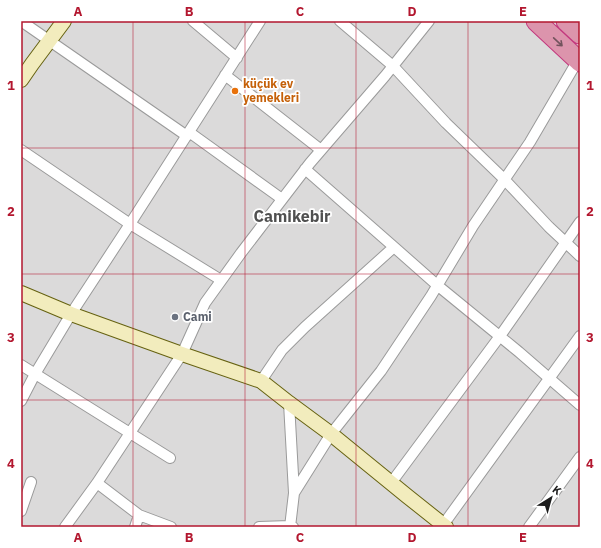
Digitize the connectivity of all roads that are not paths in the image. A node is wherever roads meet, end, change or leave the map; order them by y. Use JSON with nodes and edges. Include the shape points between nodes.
{"nodes":[{"id":1,"x":21,"y":21,"type":"edge"},
{"id":2,"x":64,"y":21,"type":"edge"},
{"id":3,"x":192,"y":21,"type":"edge"},
{"id":4,"x":260,"y":21,"type":"edge"},
{"id":5,"x":340,"y":21,"type":"edge"},
{"id":6,"x":429,"y":21,"type":"edge"},
{"id":7,"x":536,"y":21,"type":"edge"},
{"id":8,"x":566,"y":21,"type":"edge"},
{"id":9,"x":580,"y":34,"type":"edge"},
{"id":10,"x":50,"y":40,"type":"junction"},
{"id":11,"x":236,"y":58,"type":"junction"},
{"id":12,"x":579,"y":61,"type":"edge"},
{"id":13,"x":393,"y":66,"type":"junction"},
{"id":14,"x":226,"y":75,"type":"junction"},
{"id":15,"x":21,"y":80,"type":"edge"},
{"id":16,"x":188,"y":134,"type":"junction"},
{"id":17,"x":21,"y":150,"type":"edge"},
{"id":18,"x":321,"y":150,"type":"junction"},
{"id":19,"x":305,"y":169,"type":"junction"},
{"id":20,"x":504,"y":179,"type":"junction"},
{"id":21,"x":282,"y":199,"type":"junction"},
{"id":22,"x":580,"y":222,"type":"edge"},
{"id":23,"x":130,"y":224,"type":"junction"},
{"id":24,"x":566,"y":242,"type":"junction"},
{"id":25,"x":394,"y":247,"type":"junction"},
{"id":26,"x":580,"y":256,"type":"edge"},
{"id":27,"x":221,"y":280,"type":"junction"},
{"id":28,"x":437,"y":285,"type":"junction"},
{"id":29,"x":21,"y":293,"type":"edge"},
{"id":30,"x":71,"y":314,"type":"junction"},
{"id":31,"x":500,"y":336,"type":"junction"},
{"id":32,"x":580,"y":336,"type":"edge"},
{"id":33,"x":182,"y":354,"type":"junction"},
{"id":34,"x":21,"y":365,"type":"edge"},
{"id":35,"x":35,"y":374,"type":"junction"},
{"id":36,"x":549,"y":378,"type":"junction"},
{"id":37,"x":261,"y":381,"type":"junction"},
{"id":38,"x":21,"y":401,"type":"edge"},
{"id":39,"x":289,"y":403,"type":"junction"},
{"id":40,"x":580,"y":405,"type":"edge"},
{"id":41,"x":131,"y":433,"type":"junction"},
{"id":42,"x":331,"y":434,"type":"junction"},
{"id":43,"x":580,"y":457,"type":"edge"},
{"id":44,"x":170,"y":458,"type":"dead end"},
{"id":45,"x":31,"y":482,"type":"dead end"},
{"id":46,"x":98,"y":483,"type":"junction"},
{"id":47,"x":391,"y":483,"type":"junction"},
{"id":48,"x":294,"y":493,"type":"junction"},
{"id":49,"x":21,"y":511,"type":"edge"},
{"id":50,"x":138,"y":515,"type":"junction"},
{"id":51,"x":445,"y":526,"type":"edge"},
{"id":52,"x":65,"y":527,"type":"edge"},
{"id":53,"x":135,"y":527,"type":"edge"},
{"id":54,"x":171,"y":527,"type":"edge"},
{"id":55,"x":259,"y":527,"type":"edge"},
{"id":56,"x":291,"y":527,"type":"edge"},
{"id":57,"x":529,"y":527,"type":"edge"}],
"edges":[{"from":1,"to":10,"type":"street"},
{"from":2,"to":10,"type":"street"},
{"from":3,"to":11,"type":"street"},
{"from":4,"to":11,"type":"street"},
{"from":5,"to":13,"type":"street"},
{"from":6,"to":13,"type":"street"},
{"from":7,"to":12,"type":"highway","one_way":true},
{"from":8,"to":9,"type":"highway"},
{"from":10,"to":15,"type":"street"},
{"from":10,"to":16,"type":"street"},
{"from":11,"to":14,"type":"street"},
{"from":12,"to":20,"type":"street","via":[[530,142]]},
{"from":13,"to":18,"type":"street"},
{"from":13,"to":20,"type":"street","via":[[446,123]]},
{"from":14,"to":16,"type":"street"},
{"from":14,"to":18,"type":"street"},
{"from":16,"to":21,"type":"street"},
{"from":16,"to":23,"type":"street"},
{"from":17,"to":23,"type":"street"},
{"from":18,"to":19,"type":"street"},
{"from":19,"to":21,"type":"street"},
{"from":19,"to":25,"type":"street"},
{"from":20,"to":24,"type":"street"},
{"from":20,"to":28,"type":"street"},
{"from":21,"to":27,"type":"street"},
{"from":22,"to":24,"type":"street"},
{"from":23,"to":27,"type":"street"},
{"from":23,"to":30,"type":"street"},
{"from":24,"to":26,"type":"street"},
{"from":24,"to":31,"type":"street"},
{"from":25,"to":28,"type":"street"},
{"from":25,"to":37,"type":"street","via":[[282,350]]},
{"from":27,"to":33,"type":"street","via":[[205,303]]},
{"from":28,"to":31,"type":"street"},
{"from":28,"to":42,"type":"street","via":[[381,371]]},
{"from":29,"to":30,"type":"street"},
{"from":30,"to":33,"type":"street"},
{"from":30,"to":35,"type":"street"},
{"from":31,"to":36,"type":"street"},
{"from":31,"to":47,"type":"street"},
{"from":32,"to":36,"type":"street"},
{"from":33,"to":37,"type":"street"},
{"from":33,"to":41,"type":"street"},
{"from":34,"to":35,"type":"street"},
{"from":35,"to":38,"type":"street"},
{"from":35,"to":41,"type":"street"},
{"from":36,"to":40,"type":"street"},
{"from":36,"to":51,"type":"street"},
{"from":37,"to":39,"type":"street"},
{"from":39,"to":42,"type":"street"},
{"from":39,"to":48,"type":"street"},
{"from":41,"to":44,"type":"street"},
{"from":41,"to":46,"type":"street"},
{"from":42,"to":47,"type":"street"},
{"from":42,"to":48,"type":"street"},
{"from":43,"to":57,"type":"street"},
{"from":45,"to":49,"type":"street"},
{"from":46,"to":50,"type":"street"},
{"from":46,"to":52,"type":"street"},
{"from":47,"to":51,"type":"street"},
{"from":48,"to":56,"type":"street"},
{"from":50,"to":53,"type":"street"},
{"from":50,"to":54,"type":"street"},
{"from":55,"to":56,"type":"street"}]}
